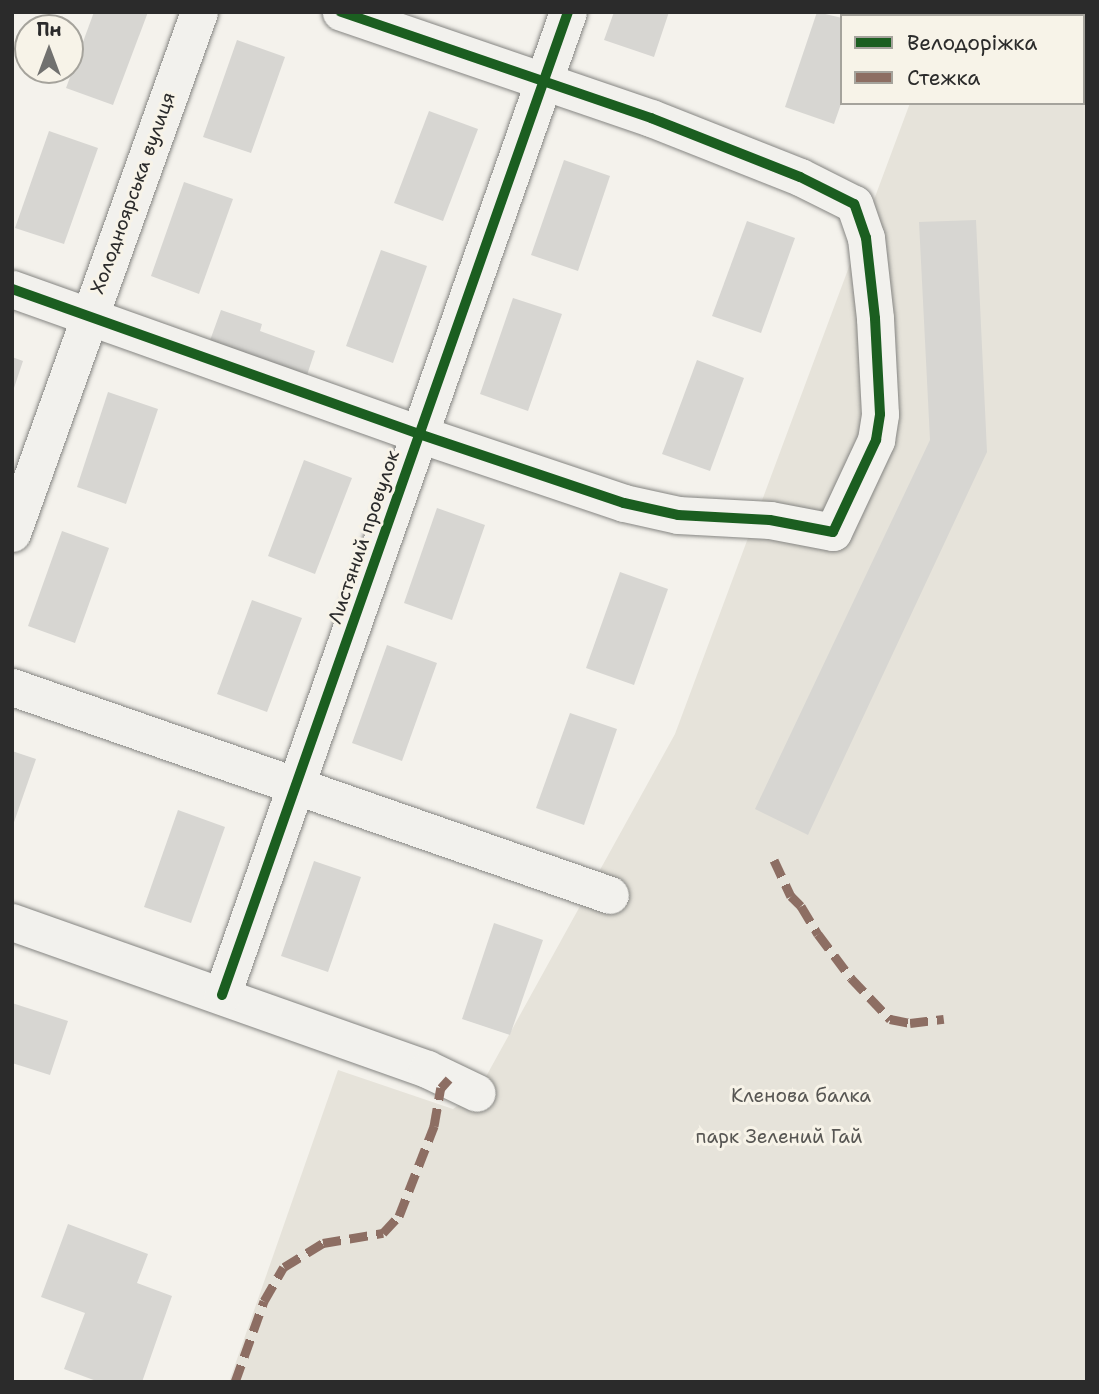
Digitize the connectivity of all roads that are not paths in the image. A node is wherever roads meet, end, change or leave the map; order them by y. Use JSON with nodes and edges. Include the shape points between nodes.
{"nodes":[{"id":1,"x":199,"y":12,"type":"edge"},
{"id":2,"x":341,"y":12,"type":"edge"},
{"id":3,"x":568,"y":12,"type":"edge"},
{"id":4,"x":543,"y":80,"type":"junction"},
{"id":5,"x":12,"y":289,"type":"edge"},
{"id":6,"x":88,"y":317,"type":"junction"},
{"id":7,"x":419,"y":434,"type":"junction"},
{"id":8,"x":12,"y":533,"type":"edge"},
{"id":9,"x":12,"y":687,"type":"edge"},
{"id":10,"x":295,"y":785,"type":"junction"},
{"id":11,"x":610,"y":895,"type":"dead end"},
{"id":12,"x":12,"y":922,"type":"edge"},
{"id":13,"x":222,"y":995,"type":"junction"},
{"id":14,"x":477,"y":1093,"type":"dead end"}],
"edges":[{"from":1,"to":6,"type":"street","name":"Холодноярська вулиця"},
{"from":2,"to":4,"type":"street"},
{"from":3,"to":4,"type":"street","name":"Листяний провулок"},
{"from":4,"to":7,"type":"street","name":"Листяний провулок"},
{"from":4,"to":7,"type":"street","via":[[736,151],[854,204],[866,238],[875,318],[880,414],[876,440],[833,532],[770,520],[678,515],[624,503]]},
{"from":5,"to":6,"type":"street"},
{"from":6,"to":7,"type":"street"},
{"from":6,"to":8,"type":"street","name":"Холодноярська вулиця"},
{"from":7,"to":10,"type":"street","name":"Листяний провулок"},
{"from":9,"to":10,"type":"street"},
{"from":10,"to":11,"type":"street"},
{"from":10,"to":13,"type":"street","name":"Листяний провулок"},
{"from":12,"to":13,"type":"street"},
{"from":13,"to":14,"type":"street","via":[[427,1069]]}]}
